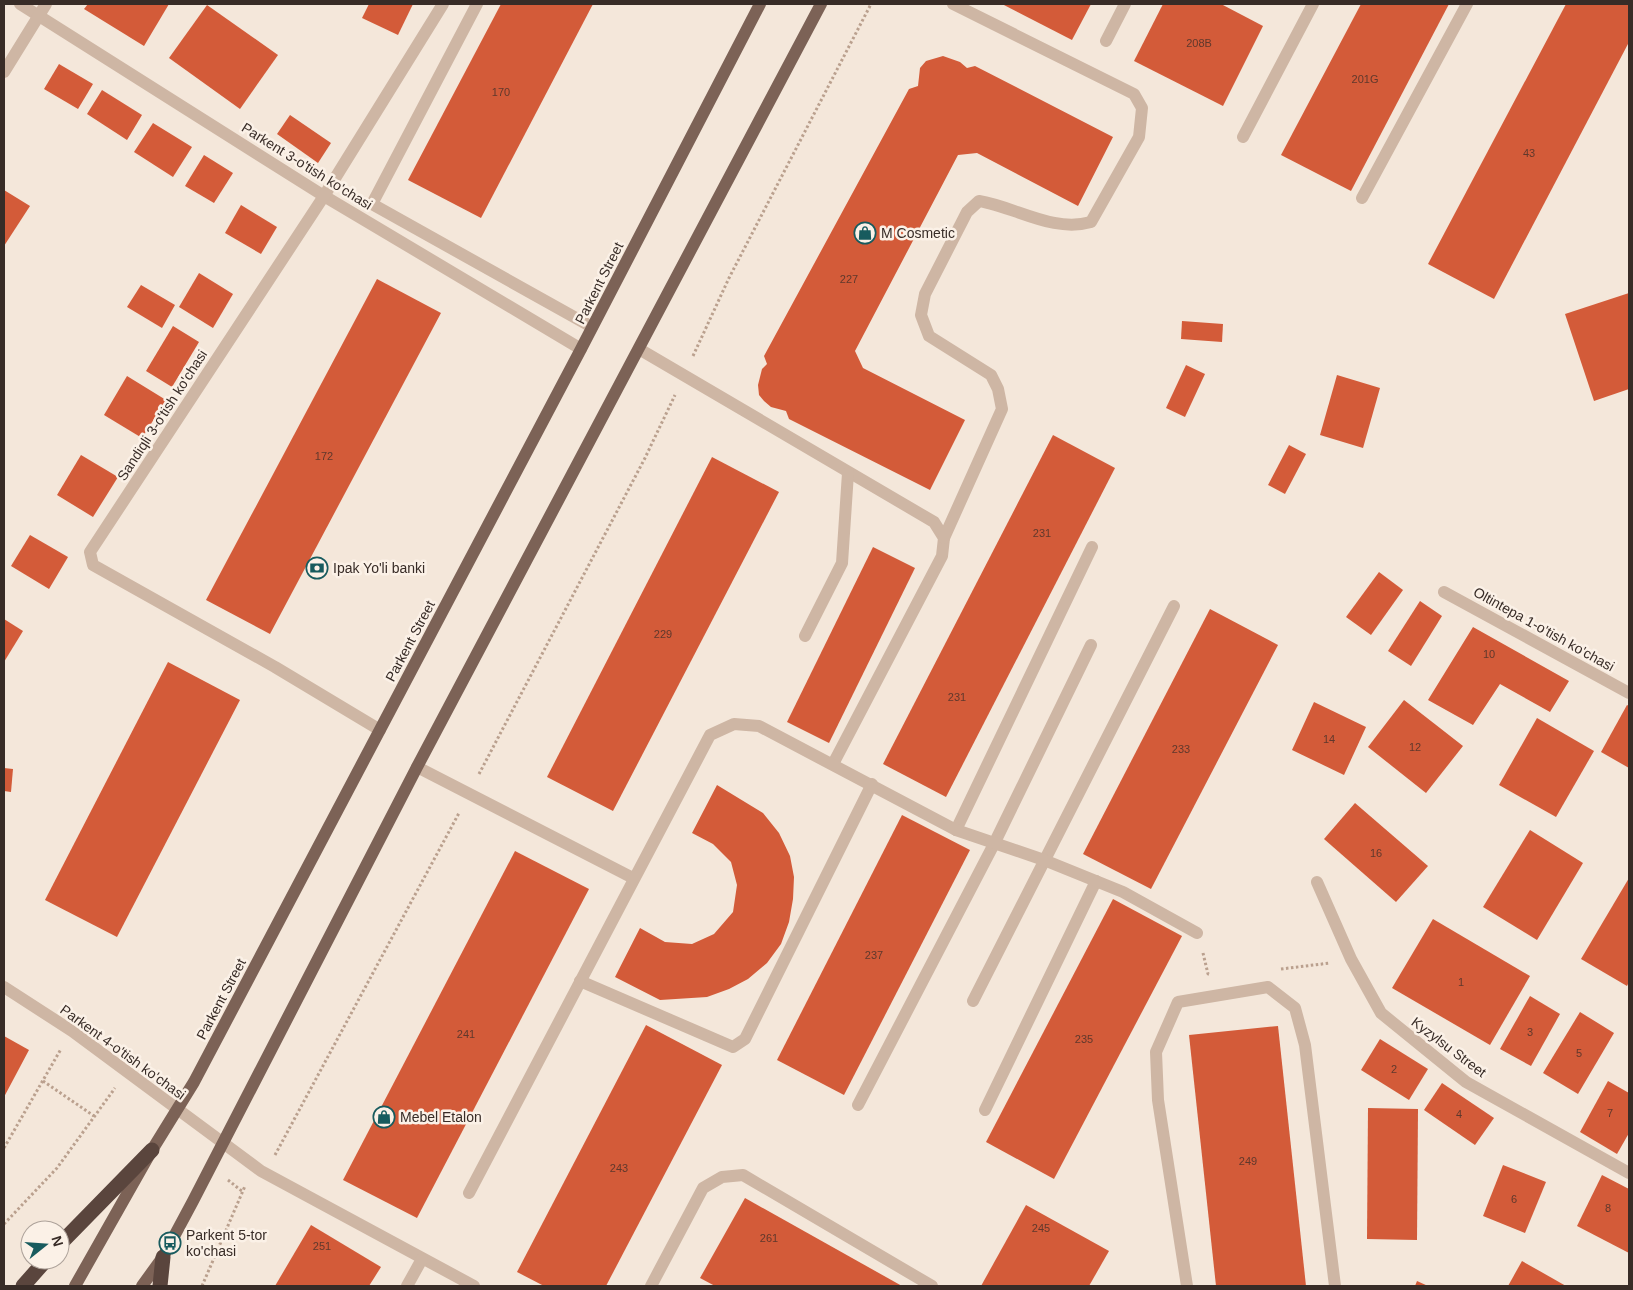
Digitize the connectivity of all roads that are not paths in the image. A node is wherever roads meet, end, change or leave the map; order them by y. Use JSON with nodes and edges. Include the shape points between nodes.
{"nodes":[{"id":1,"x":20,"y":4,"type":"edge"},
{"id":2,"x":46,"y":4,"type":"edge"},
{"id":3,"x":443,"y":4,"type":"edge"},
{"id":4,"x":477,"y":4,"type":"edge"},
{"id":5,"x":760,"y":4,"type":"edge"},
{"id":6,"x":821,"y":4,"type":"edge"},
{"id":7,"x":953,"y":4,"type":"edge"},
{"id":8,"x":1125,"y":4,"type":"edge"},
{"id":9,"x":1466,"y":4,"type":"edge"},
{"id":10,"x":1309,"y":5,"type":"edge"},
{"id":11,"x":38,"y":16,"type":"junction"},
{"id":12,"x":1106,"y":41,"type":"dead end"},
{"id":13,"x":4,"y":72,"type":"edge"},
{"id":14,"x":1244,"y":137,"type":"dead end"},
{"id":15,"x":324,"y":196,"type":"junction"},
{"id":16,"x":1362,"y":198,"type":"dead end"},
{"id":17,"x":592,"y":327,"type":"junction"},
{"id":18,"x":581,"y":349,"type":"junction"},
{"id":19,"x":639,"y":349,"type":"junction"},
{"id":20,"x":848,"y":473,"type":"junction"},
{"id":21,"x":944,"y":538,"type":"junction"},
{"id":22,"x":1092,"y":547,"type":"dead end"},
{"id":23,"x":1444,"y":592,"type":"dead end"},
{"id":24,"x":1174,"y":606,"type":"dead end"},
{"id":25,"x":805,"y":636,"type":"dead end"},
{"id":26,"x":1091,"y":645,"type":"dead end"},
{"id":27,"x":1629,"y":693,"type":"edge"},
{"id":28,"x":380,"y":730,"type":"junction"},
{"id":29,"x":833,"y":764,"type":"junction"},
{"id":30,"x":418,"y":767,"type":"junction"},
{"id":31,"x":872,"y":784,"type":"junction"},
{"id":32,"x":956,"y":830,"type":"junction"},
{"id":33,"x":994,"y":844,"type":"junction"},
{"id":34,"x":1044,"y":860,"type":"junction"},
{"id":35,"x":633,"y":878,"type":"junction"},
{"id":36,"x":1096,"y":881,"type":"junction"},
{"id":37,"x":1317,"y":882,"type":"dead end"},
{"id":38,"x":1197,"y":933,"type":"dead end"},
{"id":39,"x":580,"y":981,"type":"junction"},
{"id":40,"x":4,"y":987,"type":"edge"},
{"id":41,"x":973,"y":1000,"type":"dead end"},
{"id":42,"x":858,"y":1105,"type":"dead end"},
{"id":43,"x":177,"y":1110,"type":"junction"},
{"id":44,"x":985,"y":1110,"type":"dead end"},
{"id":45,"x":222,"y":1143,"type":"junction"},
{"id":46,"x":152,"y":1150,"type":"junction"},
{"id":47,"x":1629,"y":1173,"type":"edge"},
{"id":48,"x":469,"y":1193,"type":"dead end"},
{"id":49,"x":70,"y":1234,"type":"edge"},
{"id":50,"x":163,"y":1257,"type":"junction"},
{"id":51,"x":422,"y":1259,"type":"junction"},
{"id":52,"x":37,"y":1270,"type":"edge"},
{"id":53,"x":23,"y":1286,"type":"edge"},
{"id":54,"x":75,"y":1286,"type":"edge"},
{"id":55,"x":142,"y":1286,"type":"edge"},
{"id":56,"x":160,"y":1286,"type":"edge"},
{"id":57,"x":407,"y":1286,"type":"edge"},
{"id":58,"x":474,"y":1286,"type":"edge"},
{"id":59,"x":651,"y":1286,"type":"edge"},
{"id":60,"x":932,"y":1286,"type":"edge"},
{"id":61,"x":1187,"y":1286,"type":"edge"},
{"id":62,"x":1335,"y":1286,"type":"edge"}],
"edges":[{"from":1,"to":11,"type":"street","name":"Parkent 3-o'tish ko'chasi"},
{"from":2,"to":11,"type":"street"},
{"from":3,"to":15,"type":"street","name":"Sandiqli 3-o'tish ko'chasi"},
{"from":4,"to":17,"type":"street","via":[[372,204]]},
{"from":5,"to":17,"type":"main road","name":"Parkent Street"},
{"from":6,"to":19,"type":"main road"},
{"from":7,"to":21,"type":"street","via":[[1134,94],[1142,108],[1139,138],[1091,222],[1076,226],[1054,223],[979,202],[967,212],[925,294],[921,315],[929,336],[991,375],[1002,409]]},
{"from":8,"to":12,"type":"street"},
{"from":9,"to":16,"type":"street"},
{"from":10,"to":14,"type":"street"},
{"from":11,"to":13,"type":"street"},
{"from":11,"to":15,"type":"street","name":"Parkent 3-o'tish ko'chasi"},
{"from":15,"to":18,"type":"street","name":"Parkent 3-o'tish ko'chasi"},
{"from":15,"to":28,"type":"street","name":"Sandiqli 3-o'tish ko'chasi","via":[[90,552],[90,559],[93,566],[275,667]]},
{"from":17,"to":18,"type":"main road","name":"Parkent Street"},
{"from":18,"to":28,"type":"main road","name":"Parkent Street"},
{"from":19,"to":20,"type":"street"},
{"from":19,"to":30,"type":"main road"},
{"from":20,"to":21,"type":"street","via":[[934,522]]},
{"from":20,"to":25,"type":"street","via":[[842,563]]},
{"from":21,"to":29,"type":"street","via":[[942,556]]},
{"from":22,"to":32,"type":"street"},
{"from":23,"to":27,"type":"street","name":"Oltintepa 1-o'tish ko'chasi"},
{"from":24,"to":34,"type":"street"},
{"from":26,"to":33,"type":"street"},
{"from":28,"to":43,"type":"main road","name":"Parkent Street"},
{"from":29,"to":31,"type":"street"},
{"from":29,"to":35,"type":"street","via":[[758,726],[734,724],[710,735]]},
{"from":30,"to":35,"type":"street"},
{"from":30,"to":45,"type":"main road"},
{"from":31,"to":32,"type":"street"},
{"from":31,"to":39,"type":"street","via":[[745,1039],[732,1047]]},
{"from":32,"to":33,"type":"street"},
{"from":33,"to":34,"type":"street"},
{"from":33,"to":42,"type":"street"},
{"from":34,"to":36,"type":"street"},
{"from":34,"to":41,"type":"street"},
{"from":35,"to":39,"type":"street"},
{"from":36,"to":38,"type":"street","via":[[1123,892]]},
{"from":36,"to":44,"type":"street"},
{"from":37,"to":47,"type":"street","name":"Kyzylsu Street","via":[[1351,959],[1381,1013],[1466,1082]]},
{"from":39,"to":48,"type":"street"},
{"from":40,"to":43,"type":"street","name":"Parkent 4-o'tish ko'chasi","via":[[72,1031]]},
{"from":43,"to":45,"type":"street","name":"Parkent 4-o'tish ko'chasi"},
{"from":43,"to":46,"type":"main road","name":"Parkent Street"},
{"from":45,"to":50,"type":"main road"},
{"from":45,"to":51,"type":"street","name":"Parkent 4-o'tish ko'chasi","via":[[261,1170]]},
{"from":46,"to":49,"type":"highway"},
{"from":46,"to":54,"type":"main road","name":"Parkent Street"},
{"from":50,"to":55,"type":"main road"},
{"from":50,"to":56,"type":"highway"},
{"from":51,"to":57,"type":"street"},
{"from":51,"to":58,"type":"street","name":"Parkent 4-o'tish ko'chasi"},
{"from":52,"to":53,"type":"highway"},
{"from":59,"to":60,"type":"street","via":[[703,1188],[722,1177],[743,1175]]},
{"from":61,"to":62,"type":"street","via":[[1158,1100],[1156,1052],[1178,1002],[1268,987],[1295,1008],[1305,1045]]}]}
